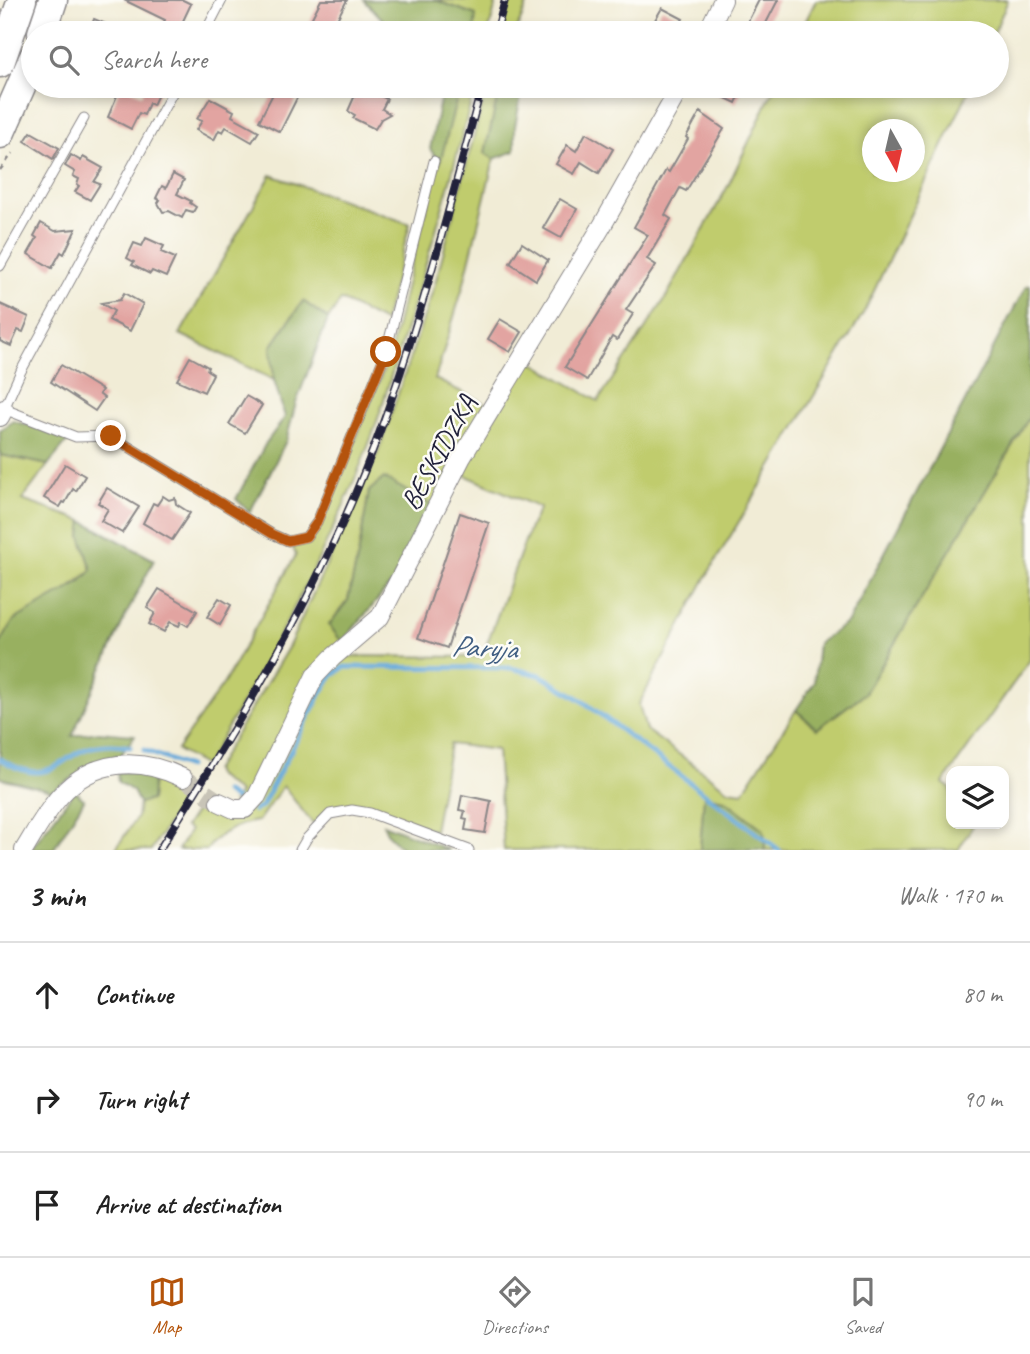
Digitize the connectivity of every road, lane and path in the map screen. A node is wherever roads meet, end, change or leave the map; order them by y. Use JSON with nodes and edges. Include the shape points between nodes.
{"nodes":[{"id":1,"x":22,"y":0,"type":"edge"},
{"id":2,"x":52,"y":0,"type":"edge"},
{"id":3,"x":222,"y":0,"type":"edge"},
{"id":4,"x":723,"y":0,"type":"edge"},
{"id":5,"x":46,"y":21,"type":"edge"},
{"id":6,"x":211,"y":21,"type":"edge"},
{"id":7,"x":713,"y":21,"type":"edge"},
{"id":8,"x":0,"y":63,"type":"edge"},
{"id":9,"x":21,"y":87,"type":"edge"},
{"id":10,"x":169,"y":98,"type":"edge"},
{"id":11,"x":674,"y":98,"type":"edge"},
{"id":12,"x":84,"y":118,"type":"dead end"},
{"id":13,"x":0,"y":134,"type":"edge"},
{"id":14,"x":433,"y":161,"type":"dead end"},
{"id":15,"x":0,"y":266,"type":"edge"},
{"id":16,"x":2,"y":413,"type":"edge"},
{"id":17,"x":183,"y":778,"type":"tunnel mouth"},
{"id":18,"x":219,"y":802,"type":"tunnel mouth"},
{"id":19,"x":24,"y":850,"type":"edge"},
{"id":20,"x":300,"y":850,"type":"edge"},
{"id":21,"x":469,"y":850,"type":"edge"}],
"edges":[{"from":1,"to":8,"type":"highway"},
{"from":2,"to":5,"type":"highway"},
{"from":3,"to":6,"type":"lane"},
{"from":4,"to":7,"type":"street"},
{"from":9,"to":13,"type":"highway"},
{"from":10,"to":16,"type":"lane"},
{"from":11,"to":18,"type":"street","name":"BESKIDZKA","via":[[462,457],[380,617],[316,676],[257,796],[245,809]]},
{"from":12,"to":15,"type":"lane"},
{"from":14,"to":16,"type":"lane","via":[[386,352],[317,522],[306,537],[288,541],[272,534],[111,436],[76,437]]},
{"from":17,"to":19,"type":"street","via":[[122,763],[93,771],[59,797]]},
{"from":20,"to":21,"type":"lane","via":[[330,814],[352,810]]}]}
